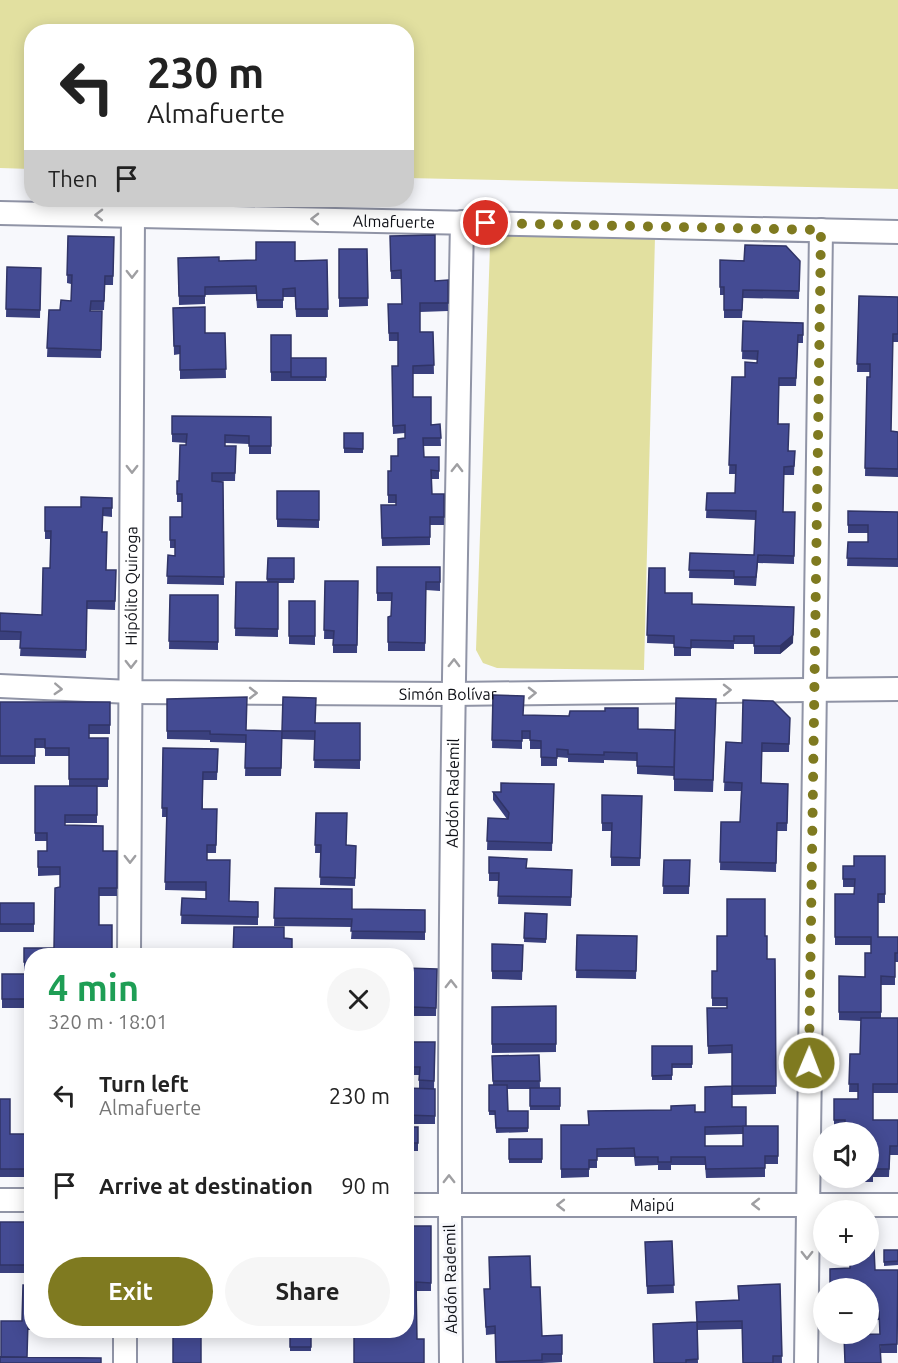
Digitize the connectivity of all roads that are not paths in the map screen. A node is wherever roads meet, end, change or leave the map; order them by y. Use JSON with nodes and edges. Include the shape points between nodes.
{"nodes":[{"id":1,"x":0,"y":213,"type":"edge"},
{"id":2,"x":133,"y":216,"type":"junction"},
{"id":3,"x":462,"y":222,"type":"junction"},
{"id":4,"x":821,"y":230,"type":"junction"},
{"id":5,"x":898,"y":232,"type":"edge"},
{"id":6,"x":0,"y":686,"type":"edge"},
{"id":7,"x":815,"y":688,"type":"junction"},
{"id":8,"x":898,"y":689,"type":"edge"},
{"id":9,"x":131,"y":692,"type":"junction"},
{"id":10,"x":453,"y":694,"type":"junction"},
{"id":11,"x":129,"y":948,"type":"edge"},
{"id":12,"x":0,"y":1200,"type":"edge"},
{"id":13,"x":24,"y":1200,"type":"edge"},
{"id":14,"x":807,"y":1204,"type":"junction"},
{"id":15,"x":414,"y":1205,"type":"edge"},
{"id":16,"x":898,"y":1205,"type":"edge"},
{"id":17,"x":449,"y":1206,"type":"junction"},
{"id":18,"x":125,"y":1338,"type":"edge"},
{"id":19,"x":125,"y":1363,"type":"edge"},
{"id":20,"x":451,"y":1363,"type":"edge"},
{"id":21,"x":806,"y":1363,"type":"edge"}],
"edges":[{"from":2,"to":1,"type":"street","name":"Almafuerte","one_way":true},
{"from":3,"to":2,"type":"street","name":"Almafuerte","one_way":true},
{"from":2,"to":9,"type":"street","name":"Hipólito Quiroga","one_way":true},
{"from":3,"to":4,"type":"street","name":"Almafuerte"},
{"from":10,"to":3,"type":"street","name":"Abdón Rademil","one_way":true},
{"from":4,"to":5,"type":"street","name":"Almafuerte"},
{"from":4,"to":7,"type":"street"},
{"from":6,"to":9,"type":"street","name":"Simón Bolívar","one_way":true},
{"from":7,"to":8,"type":"street","name":"Simón Bolívar"},
{"from":10,"to":7,"type":"street","name":"Simón Bolívar","one_way":true},
{"from":7,"to":14,"type":"street"},
{"from":9,"to":10,"type":"street","name":"Simón Bolívar","one_way":true},
{"from":9,"to":11,"type":"street","name":"Hipólito Quiroga","one_way":true},
{"from":17,"to":10,"type":"street","name":"Abdón Rademil","one_way":true},
{"from":12,"to":13,"type":"street"},
{"from":14,"to":16,"type":"street","name":"Maipú"},
{"from":14,"to":17,"type":"street","name":"Maipú","one_way":true},
{"from":14,"to":21,"type":"street","one_way":true},
{"from":15,"to":17,"type":"street","name":"Maipú"},
{"from":17,"to":20,"type":"street","name":"Abdón Rademil"},
{"from":18,"to":19,"type":"street"}]}
